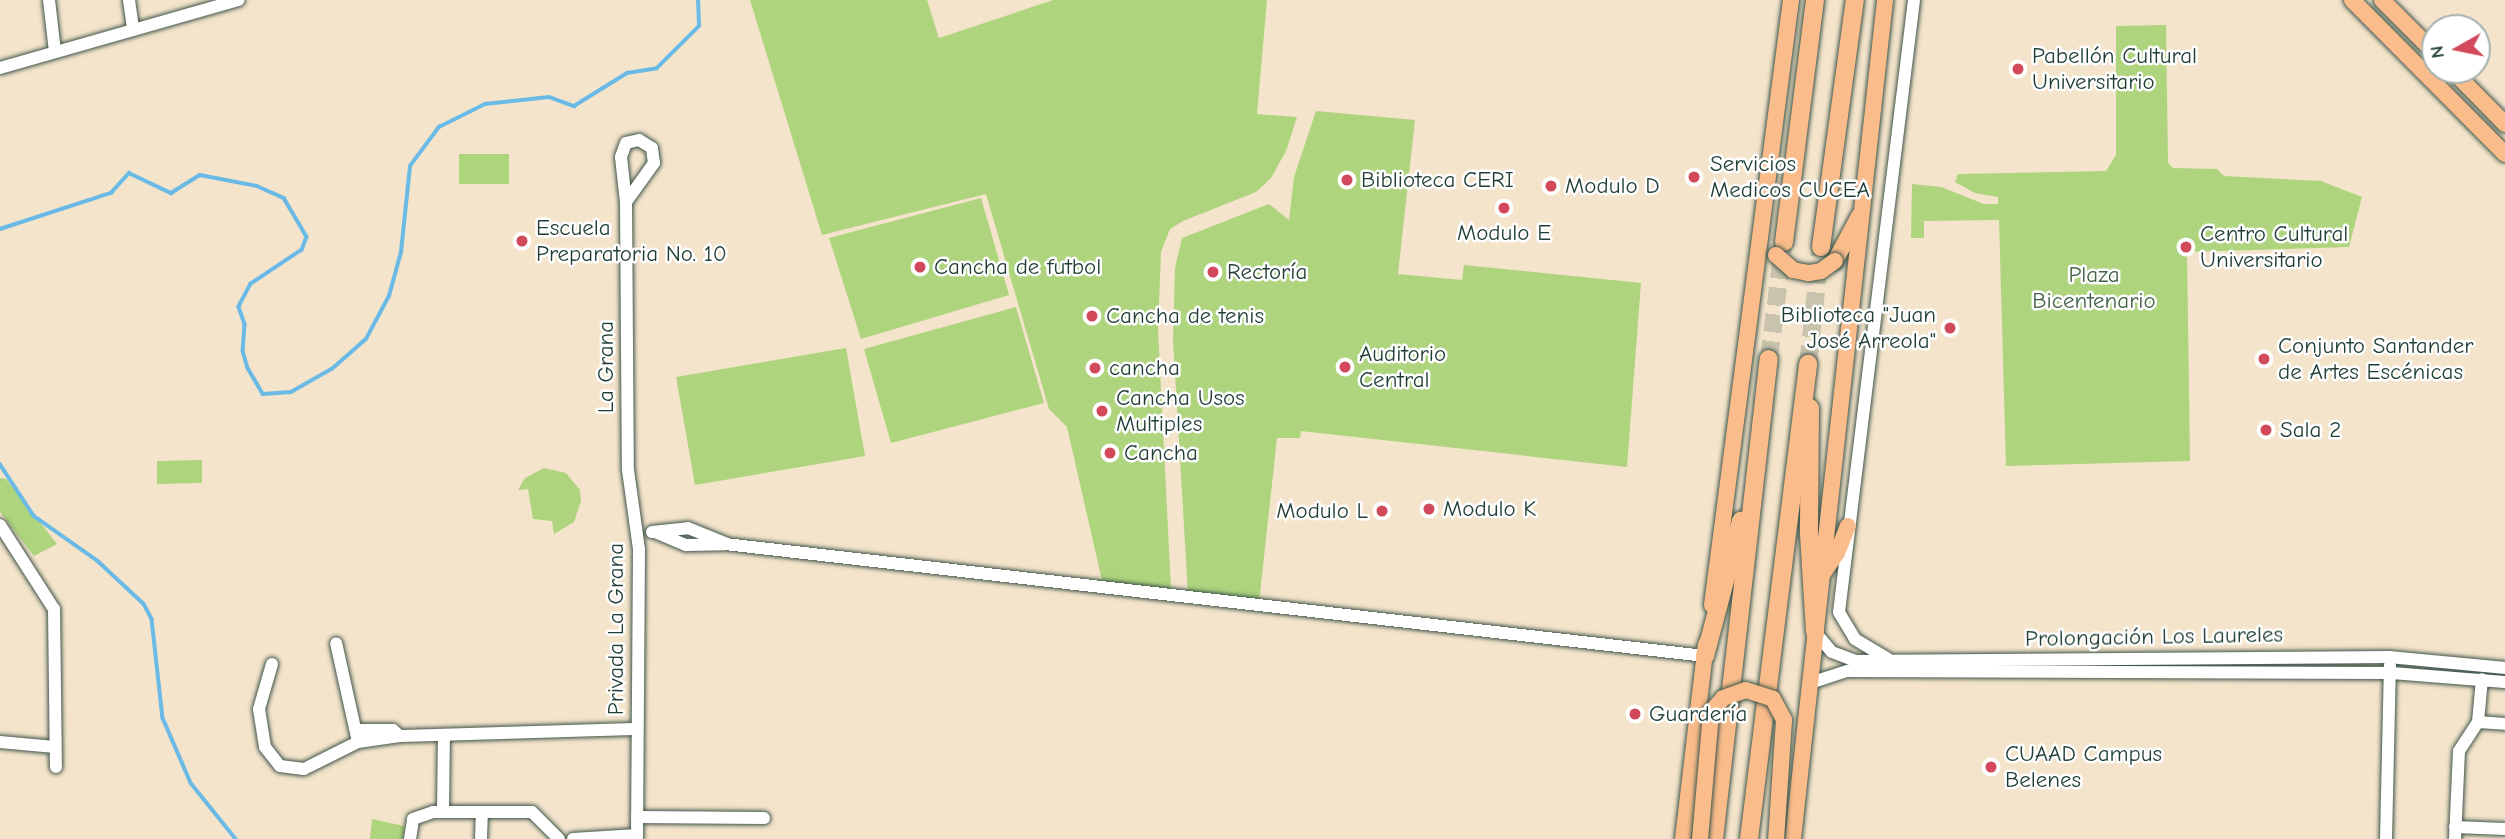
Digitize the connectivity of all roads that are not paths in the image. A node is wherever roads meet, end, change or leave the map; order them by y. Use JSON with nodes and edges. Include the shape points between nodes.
{"nodes":[{"id":1,"x":49,"y":0,"type":"edge"},
{"id":2,"x":129,"y":0,"type":"edge"},
{"id":3,"x":239,"y":0,"type":"edge"},
{"id":4,"x":1791,"y":0,"type":"edge"},
{"id":5,"x":1806,"y":0,"type":"edge"},
{"id":6,"x":1815,"y":0,"type":"edge"},
{"id":7,"x":1855,"y":0,"type":"edge"},
{"id":8,"x":1885,"y":0,"type":"edge"},
{"id":9,"x":1914,"y":0,"type":"edge"},
{"id":10,"x":2352,"y":0,"type":"edge"},
{"id":11,"x":2382,"y":0,"type":"edge"},
{"id":12,"x":207,"y":4,"type":"edge"},
{"id":13,"x":2369,"y":14,"type":"junction"},
{"id":14,"x":133,"y":30,"type":"junction"},
{"id":15,"x":2421,"y":39,"type":"edge"},
{"id":16,"x":55,"y":52,"type":"junction"},
{"id":17,"x":0,"y":68,"type":"edge"},
{"id":18,"x":2466,"y":84,"type":"edge"},
{"id":19,"x":1802,"y":103,"type":"junction"},
{"id":20,"x":2490,"y":108,"type":"junction"},
{"id":21,"x":2474,"y":122,"type":"junction"},
{"id":22,"x":2505,"y":124,"type":"edge"},
{"id":23,"x":2505,"y":130,"type":"edge"},
{"id":24,"x":2502,"y":150,"type":"edge"},
{"id":25,"x":1867,"y":194,"type":"junction"},
{"id":26,"x":626,"y":202,"type":"junction"},
{"id":27,"x":1765,"y":218,"type":"junction"},
{"id":28,"x":1821,"y":247,"type":"tunnel mouth"},
{"id":29,"x":1780,"y":248,"type":"junction"},
{"id":30,"x":0,"y":525,"type":"edge"},
{"id":31,"x":1848,"y":526,"type":"junction"},
{"id":32,"x":638,"y":530,"type":"junction"},
{"id":33,"x":1821,"y":576,"type":"junction"},
{"id":34,"x":1815,"y":632,"type":"junction"},
{"id":35,"x":336,"y":643,"type":"dead end"},
{"id":36,"x":1705,"y":656,"type":"junction"},
{"id":37,"x":2389,"y":657,"type":"junction"},
{"id":38,"x":1895,"y":661,"type":"junction"},
{"id":39,"x":272,"y":664,"type":"dead end"},
{"id":40,"x":2157,"y":664,"type":"junction"},
{"id":41,"x":1863,"y":666,"type":"junction"},
{"id":42,"x":2505,"y":668,"type":"edge"},
{"id":43,"x":2392,"y":673,"type":"junction"},
{"id":44,"x":2482,"y":680,"type":"junction"},
{"id":45,"x":1810,"y":682,"type":"junction"},
{"id":46,"x":2505,"y":682,"type":"edge"},
{"id":47,"x":2478,"y":722,"type":"junction"},
{"id":48,"x":2505,"y":724,"type":"edge"},
{"id":49,"x":636,"y":729,"type":"junction"},
{"id":50,"x":358,"y":735,"type":"junction"},
{"id":51,"x":444,"y":736,"type":"junction"},
{"id":52,"x":0,"y":743,"type":"edge"},
{"id":53,"x":55,"y":747,"type":"junction"},
{"id":54,"x":56,"y":767,"type":"dead end"},
{"id":55,"x":443,"y":812,"type":"junction"},
{"id":56,"x":482,"y":813,"type":"junction"},
{"id":57,"x":637,"y":817,"type":"junction"},
{"id":58,"x":764,"y":818,"type":"dead end"},
{"id":59,"x":2505,"y":829,"type":"edge"},
{"id":60,"x":2455,"y":833,"type":"edge"},
{"id":61,"x":637,"y":837,"type":"edge"},
{"id":62,"x":410,"y":839,"type":"edge"},
{"id":63,"x":481,"y":839,"type":"edge"},
{"id":64,"x":559,"y":839,"type":"edge"},
{"id":65,"x":573,"y":839,"type":"edge"},
{"id":66,"x":1683,"y":839,"type":"edge"},
{"id":67,"x":1700,"y":839,"type":"edge"},
{"id":68,"x":1714,"y":839,"type":"edge"},
{"id":69,"x":1749,"y":839,"type":"edge"},
{"id":70,"x":1776,"y":839,"type":"edge"},
{"id":71,"x":1793,"y":839,"type":"edge"},
{"id":72,"x":2386,"y":839,"type":"edge"}],
"edges":[{"from":1,"to":16,"type":"street"},
{"from":2,"to":14,"type":"street"},
{"from":3,"to":12,"type":"street"},
{"from":4,"to":27,"type":"main road"},
{"from":5,"to":19,"type":"highway"},
{"from":6,"to":19,"type":"highway"},
{"from":7,"to":28,"type":"highway"},
{"from":8,"to":25,"type":"main road"},
{"from":9,"to":31,"type":"street"},
{"from":10,"to":13,"type":"main road"},
{"from":11,"to":13,"type":"street"},
{"from":11,"to":15,"type":"main road"},
{"from":12,"to":14,"type":"street"},
{"from":13,"to":21,"type":"main road"},
{"from":14,"to":16,"type":"street"},
{"from":16,"to":17,"type":"street"},
{"from":18,"to":20,"type":"main road"},
{"from":19,"to":29,"type":"highway"},
{"from":20,"to":21,"type":"main road","via":[[2489,123]]},
{"from":20,"to":22,"type":"main road"},
{"from":21,"to":24,"type":"main road"},
{"from":23,"to":24,"type":"main road","via":[[2497,135]]},
{"from":25,"to":29,"type":"main road","bridge":true,"via":[[1849,242],[1821,271],[1794,270]]},
{"from":25,"to":33,"type":"main road"},
{"from":26,"to":26,"type":"street","name":"La Grana","via":[[654,163],[652,148],[639,140],[626,143],[621,153]]},
{"from":26,"to":32,"type":"street","name":"La Grana","via":[[628,470]]},
{"from":27,"to":29,"type":"main road","via":[[1766,234]]},
{"from":27,"to":36,"type":"main road"},
{"from":30,"to":53,"type":"street","via":[[54,609]]},
{"from":31,"to":33,"type":"main road","via":[[1838,553]]},
{"from":31,"to":38,"type":"street","via":[[1840,619],[1861,645]]},
{"from":32,"to":36,"type":"street","via":[[688,528],[725,544]]},
{"from":32,"to":49,"type":"street","name":"Privada La Grana"},
{"from":33,"to":34,"type":"main road"},
{"from":34,"to":41,"type":"street","name":"Prolongación Los Laureles","via":[[1832,652]]},
{"from":34,"to":45,"type":"main road"},
{"from":34,"to":69,"type":"highway","via":[[1808,364]]},
{"from":35,"to":50,"type":"street"},
{"from":36,"to":66,"type":"main road"},
{"from":36,"to":68,"type":"highway","via":[[1740,530],[1757,398],[1769,359]]},
{"from":37,"to":40,"type":"street","name":"Prolongación Los Laureles"},
{"from":37,"to":42,"type":"street","name":"Prolongación Los Laureles"},
{"from":37,"to":43,"type":"street"},
{"from":38,"to":40,"type":"street","name":"Prolongación Los Laureles"},
{"from":38,"to":41,"type":"street","name":"Prolongación Los Laureles"},
{"from":39,"to":50,"type":"street","via":[[259,709],[265,747],[280,766],[304,769]]},
{"from":40,"to":41,"type":"street","name":"Prolongación Los Laureles"},
{"from":40,"to":43,"type":"street","name":"Prolongación Los Laureles"},
{"from":41,"to":45,"type":"street","name":"Prolongación Los Laureles"},
{"from":43,"to":44,"type":"street","name":"Prolongación Los Laureles"},
{"from":43,"to":72,"type":"street"},
{"from":44,"to":46,"type":"street","name":"Prolongación Los Laureles"},
{"from":44,"to":47,"type":"street"},
{"from":45,"to":71,"type":"main road"},
{"from":47,"to":48,"type":"street"},
{"from":47,"to":60,"type":"street","via":[[2459,751]]},
{"from":49,"to":51,"type":"street"},
{"from":49,"to":57,"type":"street","name":"Privada La Grana"},
{"from":50,"to":51,"type":"street"},
{"from":51,"to":55,"type":"street"},
{"from":52,"to":53,"type":"street"},
{"from":53,"to":54,"type":"street"},
{"from":55,"to":56,"type":"street"},
{"from":55,"to":62,"type":"street","via":[[413,819]]},
{"from":56,"to":63,"type":"street"},
{"from":56,"to":64,"type":"street","via":[[537,813]]},
{"from":57,"to":58,"type":"street"},
{"from":57,"to":61,"type":"street","name":"Privada La Grana"},
{"from":59,"to":60,"type":"street"},
{"from":61,"to":65,"type":"street"},
{"from":67,"to":70,"type":"main road","bridge":true,"via":[[1711,712],[1723,698],[1746,691],[1769,695],[1784,720]]}]}
